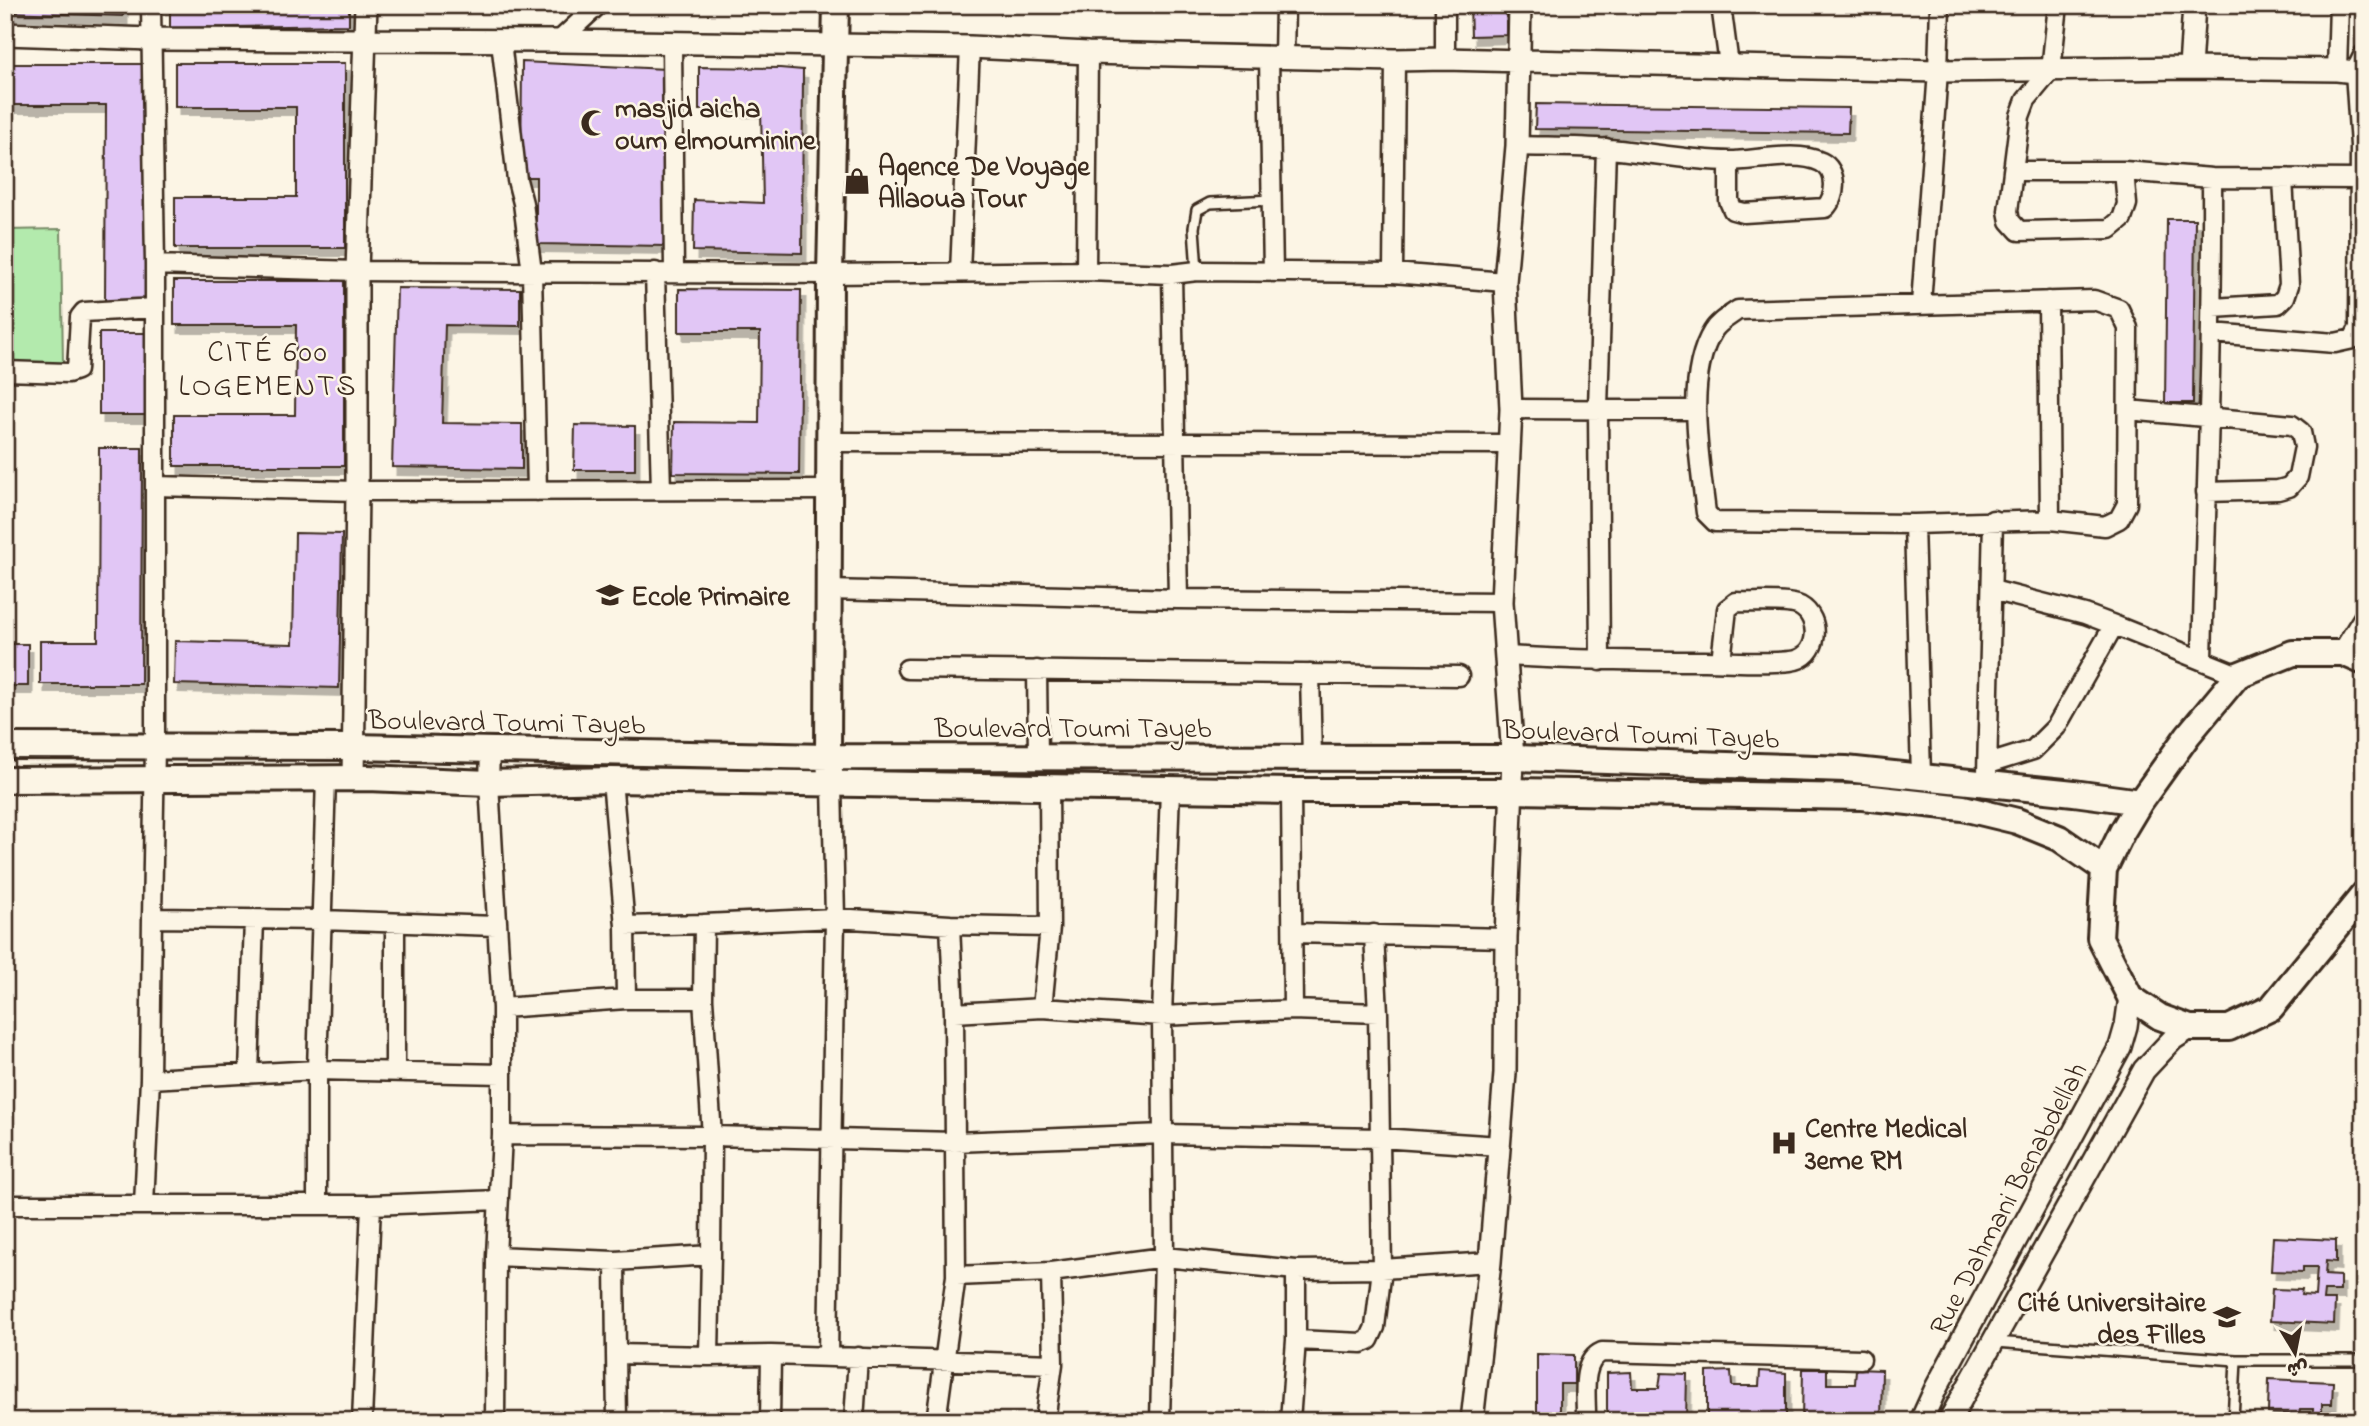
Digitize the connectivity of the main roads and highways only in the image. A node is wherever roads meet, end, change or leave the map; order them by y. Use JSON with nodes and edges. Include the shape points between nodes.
{"nodes":[{"id":1,"x":836,"y":5,"type":"edge"},
{"id":2,"x":2353,"y":657,"type":"edge"},
{"id":3,"x":5,"y":746,"type":"edge"},
{"id":4,"x":828,"y":757,"type":"junction"},
{"id":5,"x":5,"y":780,"type":"edge"},
{"id":6,"x":832,"y":784,"type":"junction"},
{"id":7,"x":2140,"y":802,"type":"junction"},
{"id":8,"x":2104,"y":869,"type":"junction"},
{"id":9,"x":2364,"y":894,"type":"edge"}],
"edges":[{"from":1,"to":4,"type":"main road"},
{"from":2,"to":7,"type":"main road","via":[[2293,653],[2238,675]]},
{"from":3,"to":4,"type":"main road","name":"Boulevard Toumi Tayeb","via":[[355,747]]},
{"from":4,"to":6,"type":"main road"},
{"from":4,"to":7,"type":"main road","name":"Boulevard Toumi Tayeb","via":[[1513,758],[1846,769],[1922,776],[1987,774]]},
{"from":5,"to":6,"type":"main road","name":"Boulevard Toumi Tayeb","via":[[353,778]]},
{"from":6,"to":8,"type":"main road","name":"Boulevard Toumi Tayeb","via":[[1863,797],[1963,808],[2017,821],[2059,838]]},
{"from":7,"to":8,"type":"main road"},
{"from":8,"to":9,"type":"main road","via":[[2099,938],[2130,997],[2160,1017],[2190,1028],[2229,1028],[2271,1008]]}]}
